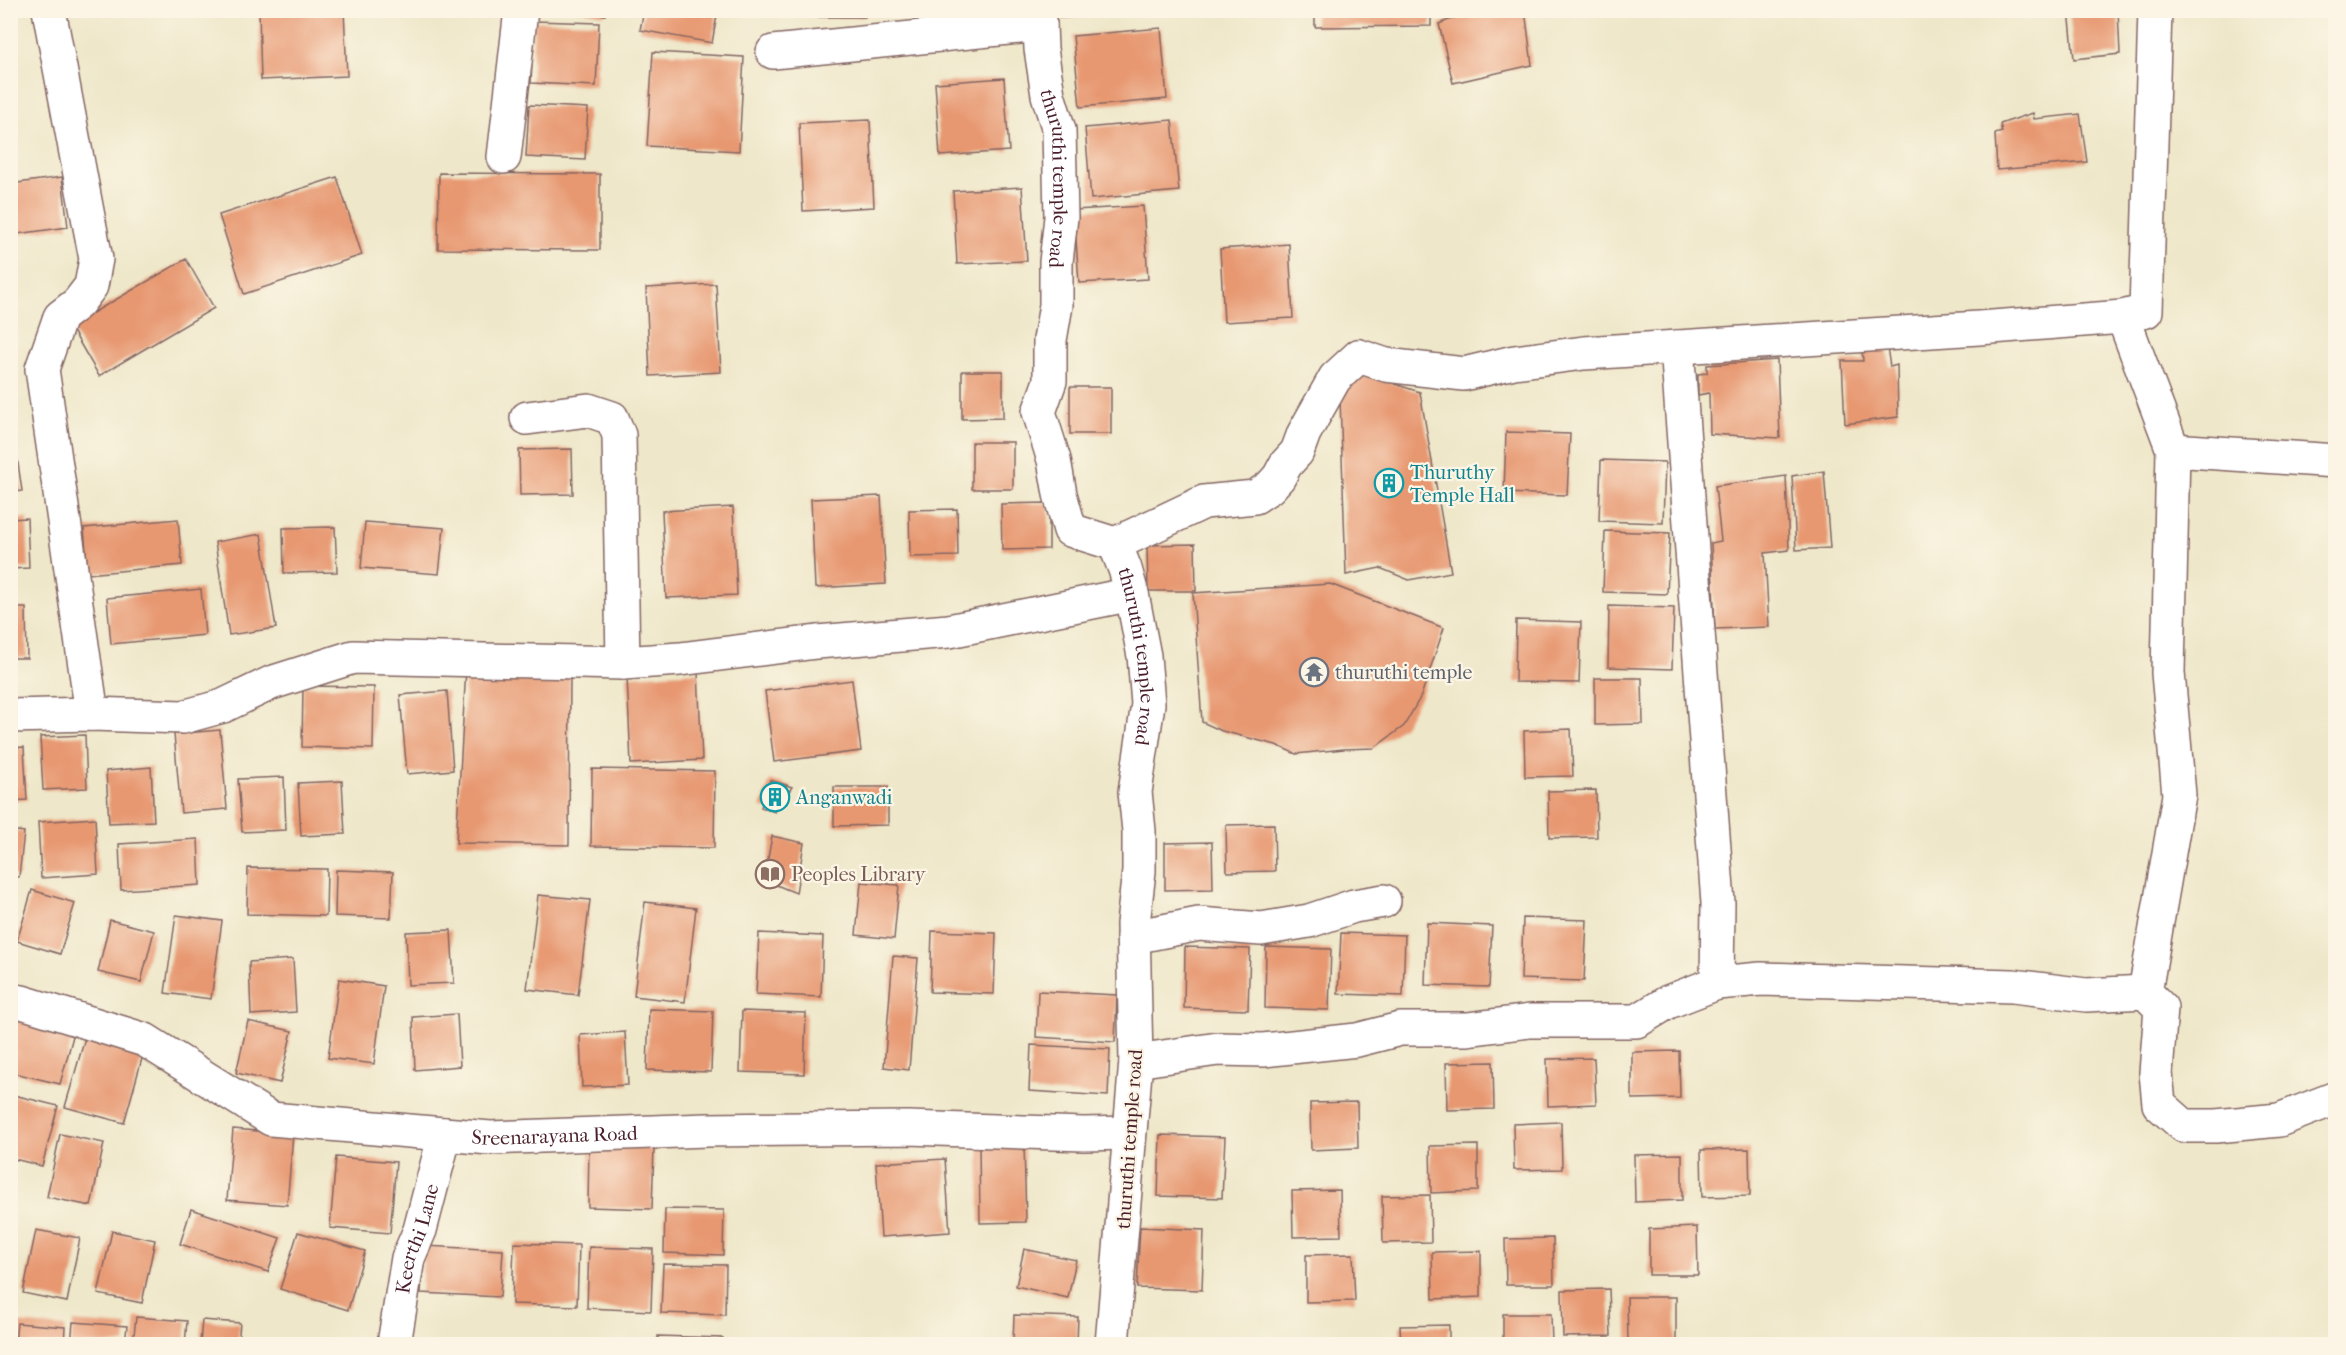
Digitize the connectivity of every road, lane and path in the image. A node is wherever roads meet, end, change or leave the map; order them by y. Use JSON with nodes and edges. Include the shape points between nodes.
{"nodes":[{"id":1,"x":49,"y":10,"type":"edge"},
{"id":2,"x":521,"y":10,"type":"edge"},
{"id":3,"x":2155,"y":10,"type":"edge"},
{"id":4,"x":1038,"y":18,"type":"edge"},
{"id":5,"x":773,"y":52,"type":"dead end"},
{"id":6,"x":504,"y":157,"type":"dead end"},
{"id":7,"x":2123,"y":317,"type":"junction"},
{"id":8,"x":1677,"y":346,"type":"junction"},
{"id":9,"x":527,"y":418,"type":"dead end"},
{"id":10,"x":2174,"y":450,"type":"junction"},
{"id":11,"x":2336,"y":461,"type":"edge"},
{"id":12,"x":1115,"y":544,"type":"junction"},
{"id":13,"x":1131,"y":594,"type":"junction"},
{"id":14,"x":622,"y":663,"type":"junction"},
{"id":15,"x":92,"y":714,"type":"junction"},
{"id":16,"x":10,"y":716,"type":"edge"},
{"id":17,"x":1384,"y":901,"type":"dead end"},
{"id":18,"x":1133,"y":937,"type":"junction"},
{"id":19,"x":1717,"y":983,"type":"junction"},
{"id":20,"x":2145,"y":992,"type":"junction"},
{"id":21,"x":10,"y":1000,"type":"edge"},
{"id":22,"x":1136,"y":1061,"type":"junction"},
{"id":23,"x":2336,"y":1098,"type":"edge"},
{"id":24,"x":1129,"y":1133,"type":"junction"},
{"id":25,"x":445,"y":1134,"type":"junction"},
{"id":26,"x":394,"y":1344,"type":"edge"},
{"id":27,"x":1112,"y":1344,"type":"edge"}],
"edges":[{"from":1,"to":15,"type":"street","via":[[96,259],[91,286],[60,317],[42,369]]},
{"from":2,"to":6,"type":"street"},
{"from":3,"to":7,"type":"street","via":[[2146,311]]},
{"from":4,"to":5,"type":"street"},
{"from":4,"to":12,"type":"street","name":"thuruthi temple road","via":[[1048,95],[1059,130],[1061,217],[1050,381],[1039,412],[1070,530]]},
{"from":7,"to":8,"type":"street"},
{"from":7,"to":10,"type":"street"},
{"from":8,"to":12,"type":"street","via":[[1514,362],[1464,374],[1386,365],[1359,356],[1335,378],[1297,452],[1270,487],[1255,497],[1204,502]]},
{"from":8,"to":19,"type":"street","via":[[1718,903]]},
{"from":9,"to":14,"type":"street","via":[[588,410],[612,418],[619,435]]},
{"from":10,"to":11,"type":"street"},
{"from":10,"to":20,"type":"street","via":[[2168,673],[2179,795]]},
{"from":12,"to":13,"type":"street","name":"thuruthi temple road"},
{"from":13,"to":14,"type":"street","via":[[950,631]]},
{"from":13,"to":18,"type":"street","name":"thuruthi temple road","via":[[1144,656],[1148,704],[1135,792],[1139,871]]},
{"from":14,"to":15,"type":"street","via":[[353,657],[183,717]]},
{"from":15,"to":16,"type":"street"},
{"from":17,"to":18,"type":"street","via":[[1261,929],[1199,924]]},
{"from":18,"to":22,"type":"street","name":"thuruthi temple road"},
{"from":19,"to":20,"type":"street","via":[[1808,979],[2013,986],[2086,996]]},
{"from":19,"to":22,"type":"street","via":[[1668,1002],[1637,1020],[1530,1021],[1467,1029],[1400,1029],[1357,1040],[1263,1050],[1218,1049]]},
{"from":20,"to":23,"type":"street","via":[[2161,1008],[2156,1073],[2159,1104],[2184,1126],[2279,1119]]},
{"from":21,"to":25,"type":"street","name":"Sreenarayana Road","via":[[145,1040],[271,1119]]},
{"from":22,"to":24,"type":"street","name":"thuruthi temple road"},
{"from":24,"to":25,"type":"street","name":"Sreenarayana Road","via":[[908,1128],[490,1138]]},
{"from":24,"to":27,"type":"street","name":"thuruthi temple road"},
{"from":25,"to":26,"type":"street","name":"Keerthi Lane","via":[[420,1230],[408,1258]]}]}
